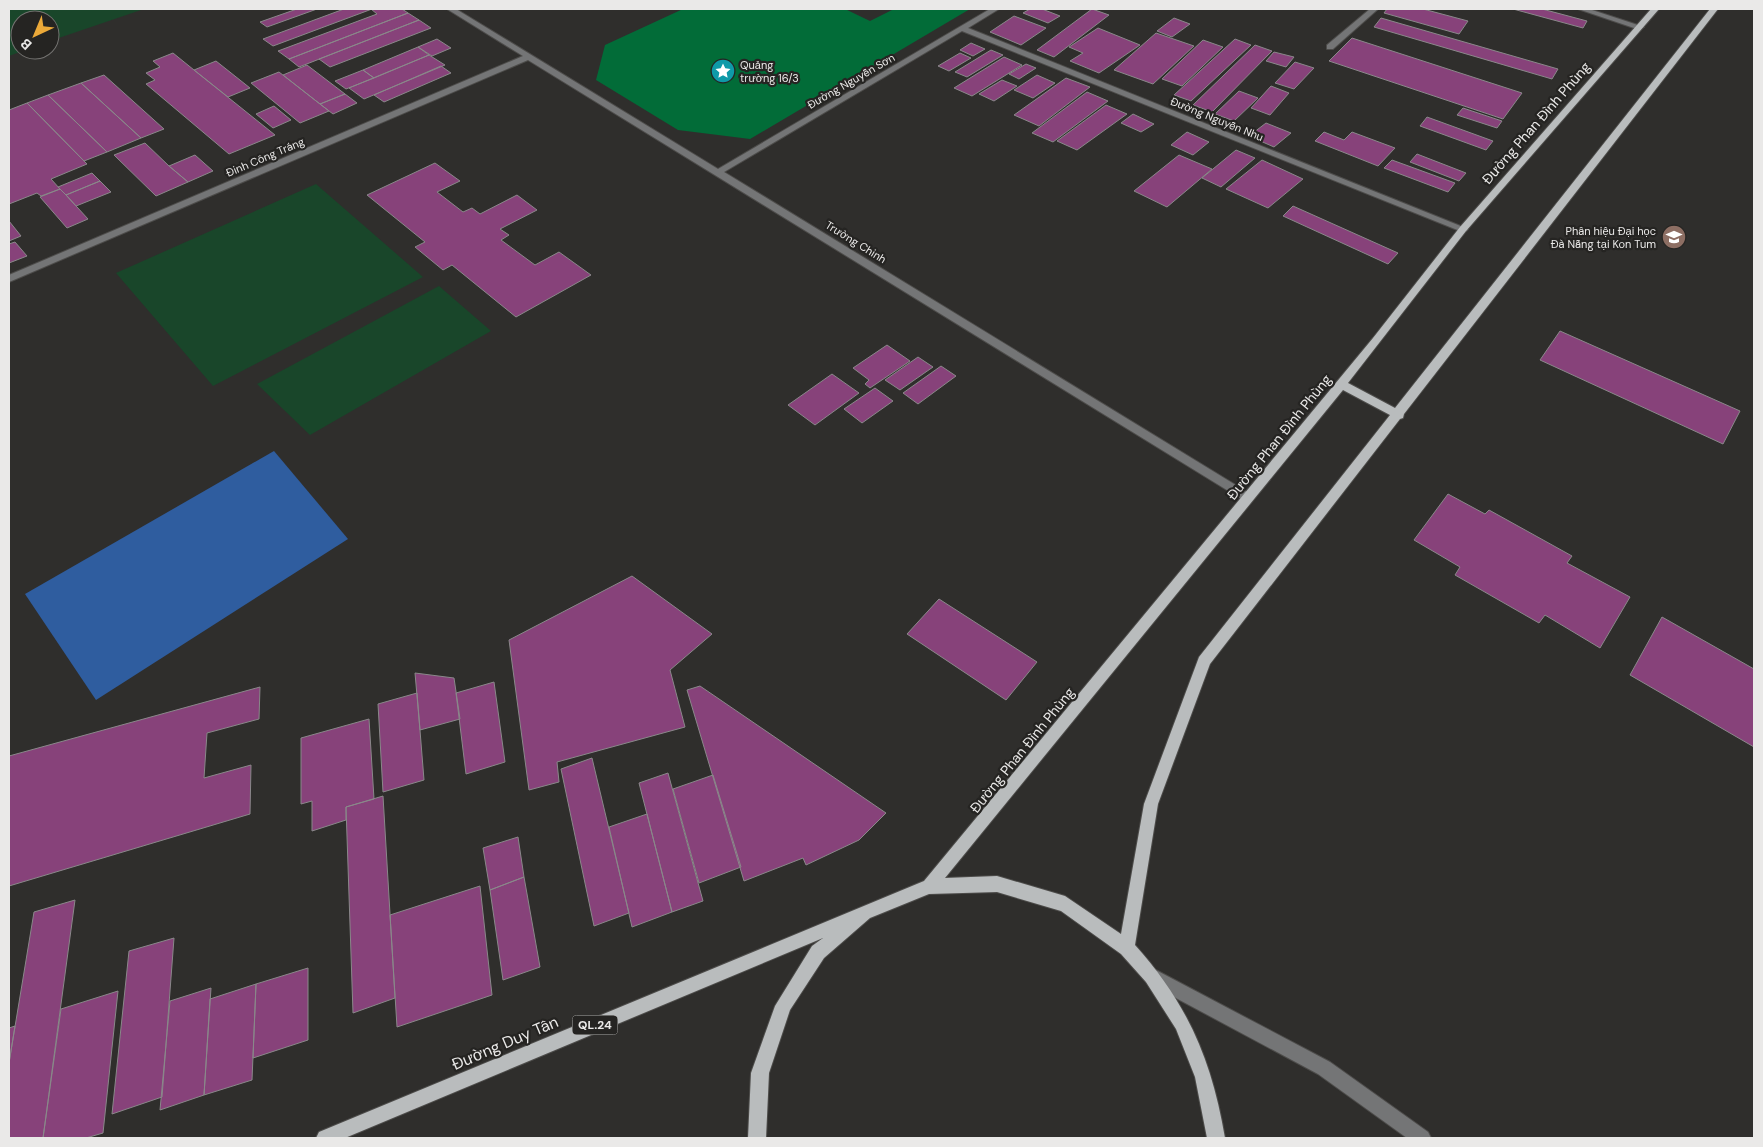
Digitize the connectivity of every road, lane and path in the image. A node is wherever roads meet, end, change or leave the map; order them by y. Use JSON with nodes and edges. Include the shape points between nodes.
{"nodes":[{"id":1,"x":451,"y":9,"type":"edge"},
{"id":2,"x":995,"y":9,"type":"edge"},
{"id":3,"x":1374,"y":9,"type":"edge"},
{"id":4,"x":1582,"y":9,"type":"edge"},
{"id":5,"x":1655,"y":9,"type":"edge"},
{"id":6,"x":1714,"y":9,"type":"edge"},
{"id":7,"x":1640,"y":27,"type":"junction"},
{"id":8,"x":963,"y":29,"type":"junction"},
{"id":9,"x":1330,"y":47,"type":"dead end"},
{"id":10,"x":530,"y":56,"type":"junction"},
{"id":11,"x":718,"y":172,"type":"junction"},
{"id":12,"x":1463,"y":229,"type":"junction"},
{"id":13,"x":9,"y":279,"type":"edge"},
{"id":14,"x":1341,"y":384,"type":"junction"},
{"id":15,"x":1399,"y":414,"type":"junction"},
{"id":16,"x":1248,"y":498,"type":"junction"},
{"id":17,"x":929,"y":886,"type":"junction"},
{"id":18,"x":865,"y":912,"type":"junction"},
{"id":19,"x":1127,"y":948,"type":"junction"},
{"id":20,"x":1152,"y":976,"type":"junction"},
{"id":21,"x":325,"y":1138,"type":"edge"},
{"id":22,"x":757,"y":1138,"type":"edge"},
{"id":23,"x":1216,"y":1138,"type":"edge"},
{"id":24,"x":1422,"y":1138,"type":"edge"}],
"edges":[{"from":1,"to":10,"type":"street","name":"Trường Chinh"},
{"from":2,"to":8,"type":"street","name":"Đường Nguyễn Sơn"},
{"from":3,"to":9,"type":"street"},
{"from":4,"to":7,"type":"street"},
{"from":5,"to":7,"type":"main road","name":"Đường Phan Đình Phùng"},
{"from":6,"to":15,"type":"main road"},
{"from":7,"to":12,"type":"main road","name":"Đường Phan Đình Phùng"},
{"from":8,"to":11,"type":"street","name":"Đường Nguyễn Sơn"},
{"from":8,"to":12,"type":"street","name":"Đường Nguyễn Nhu"},
{"from":10,"to":11,"type":"street","name":"Trường Chinh"},
{"from":10,"to":13,"type":"street","name":"Đinh Công Tráng"},
{"from":11,"to":16,"type":"street","name":"Trường Chinh"},
{"from":12,"to":14,"type":"main road","name":"Đường Phan Đình Phùng"},
{"from":14,"to":15,"type":"main road"},
{"from":14,"to":16,"type":"main road","name":"Đường Phan Đình Phùng"},
{"from":15,"to":19,"type":"main road","via":[[1204,661],[1151,804]]},
{"from":16,"to":17,"type":"main road","name":"Đường Phan Đình Phùng"},
{"from":17,"to":18,"type":"main road","name":"Đường Duy Tân"},
{"from":17,"to":19,"type":"main road","via":[[997,884],[1065,904]]},
{"from":18,"to":21,"type":"main road","name":"Đường Duy Tân","number":"QL.24"},
{"from":18,"to":22,"type":"main road","via":[[818,952],[782,1006],[760,1073]]},
{"from":19,"to":20,"type":"main road"},
{"from":20,"to":23,"type":"main road","via":[[1182,1023],[1204,1077]]},
{"from":20,"to":24,"type":"street","via":[[1324,1068]]}]}
